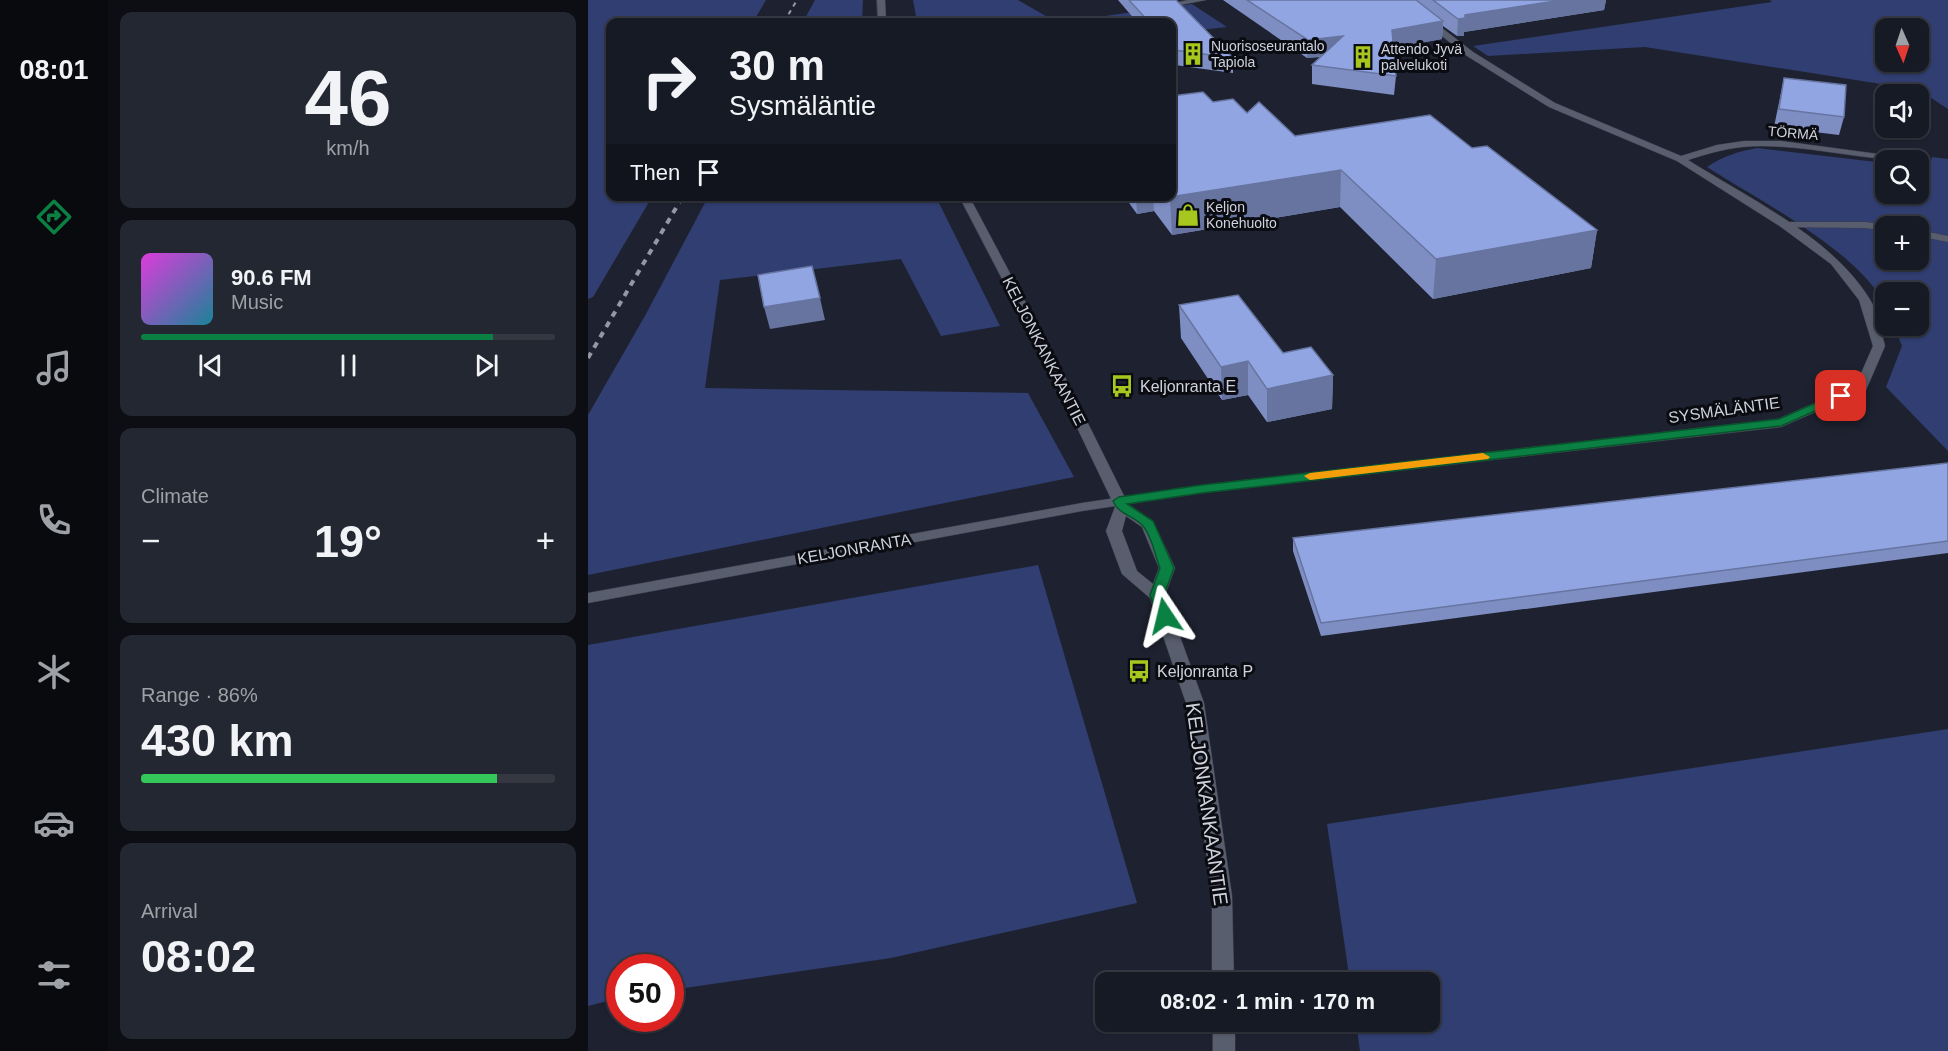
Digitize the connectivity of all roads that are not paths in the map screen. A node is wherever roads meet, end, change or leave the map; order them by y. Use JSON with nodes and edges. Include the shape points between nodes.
{"nodes":[{"id":1,"x":881,"y":0,"type":"edge"},
{"id":2,"x":1202,"y":0,"type":"edge"},
{"id":3,"x":1401,"y":0,"type":"edge"},
{"id":4,"x":1165,"y":6,"type":"edge"},
{"id":5,"x":882,"y":18,"type":"edge"},
{"id":6,"x":1875,"y":156,"type":"edge"},
{"id":7,"x":1680,"y":159,"type":"junction"},
{"id":8,"x":967,"y":201,"type":"edge"},
{"id":9,"x":1785,"y":225,"type":"junction"},
{"id":10,"x":1875,"y":226,"type":"edge"},
{"id":11,"x":1929,"y":235,"type":"edge"},
{"id":12,"x":1948,"y":239,"type":"edge"},
{"id":13,"x":1121,"y":504,"type":"junction"},
{"id":14,"x":1157,"y":595,"type":"junction"},
{"id":15,"x":588,"y":598,"type":"edge"},
{"id":16,"x":1223,"y":972,"type":"edge"},
{"id":17,"x":1224,"y":1032,"type":"edge"},
{"id":18,"x":1224,"y":1051,"type":"edge"}],
"edges":[{"from":1,"to":5,"type":"street"},
{"from":2,"to":4,"type":"street"},
{"from":3,"to":7,"type":"street","name":"SYSMÄLÄNTIE","via":[[1470,54],[1552,105]]},
{"from":6,"to":7,"type":"street","name":"TÖRMÄ","via":[[1781,144],[1744,144]]},
{"from":7,"to":9,"type":"street","name":"SYSMÄLÄNTIE"},
{"from":8,"to":13,"type":"street","name":"KELJONKANKAANTIE"},
{"from":9,"to":10,"type":"street"},
{"from":9,"to":13,"type":"street","name":"SYSMÄLÄNTIE","via":[[1835,262],[1865,300],[1879,346],[1861,387],[1781,423],[1202,489]]},
{"from":11,"to":12,"type":"street"},
{"from":13,"to":14,"type":"street","via":[[1114,531],[1130,574]]},
{"from":13,"to":14,"type":"street","via":[[1149,524],[1159,545],[1167,568]]},
{"from":13,"to":15,"type":"street","name":"KELJONRANTA"},
{"from":14,"to":16,"type":"street","name":"KELJONKANKAANTIE","via":[[1195,703],[1222,896]]},
{"from":17,"to":18,"type":"street"}]}
